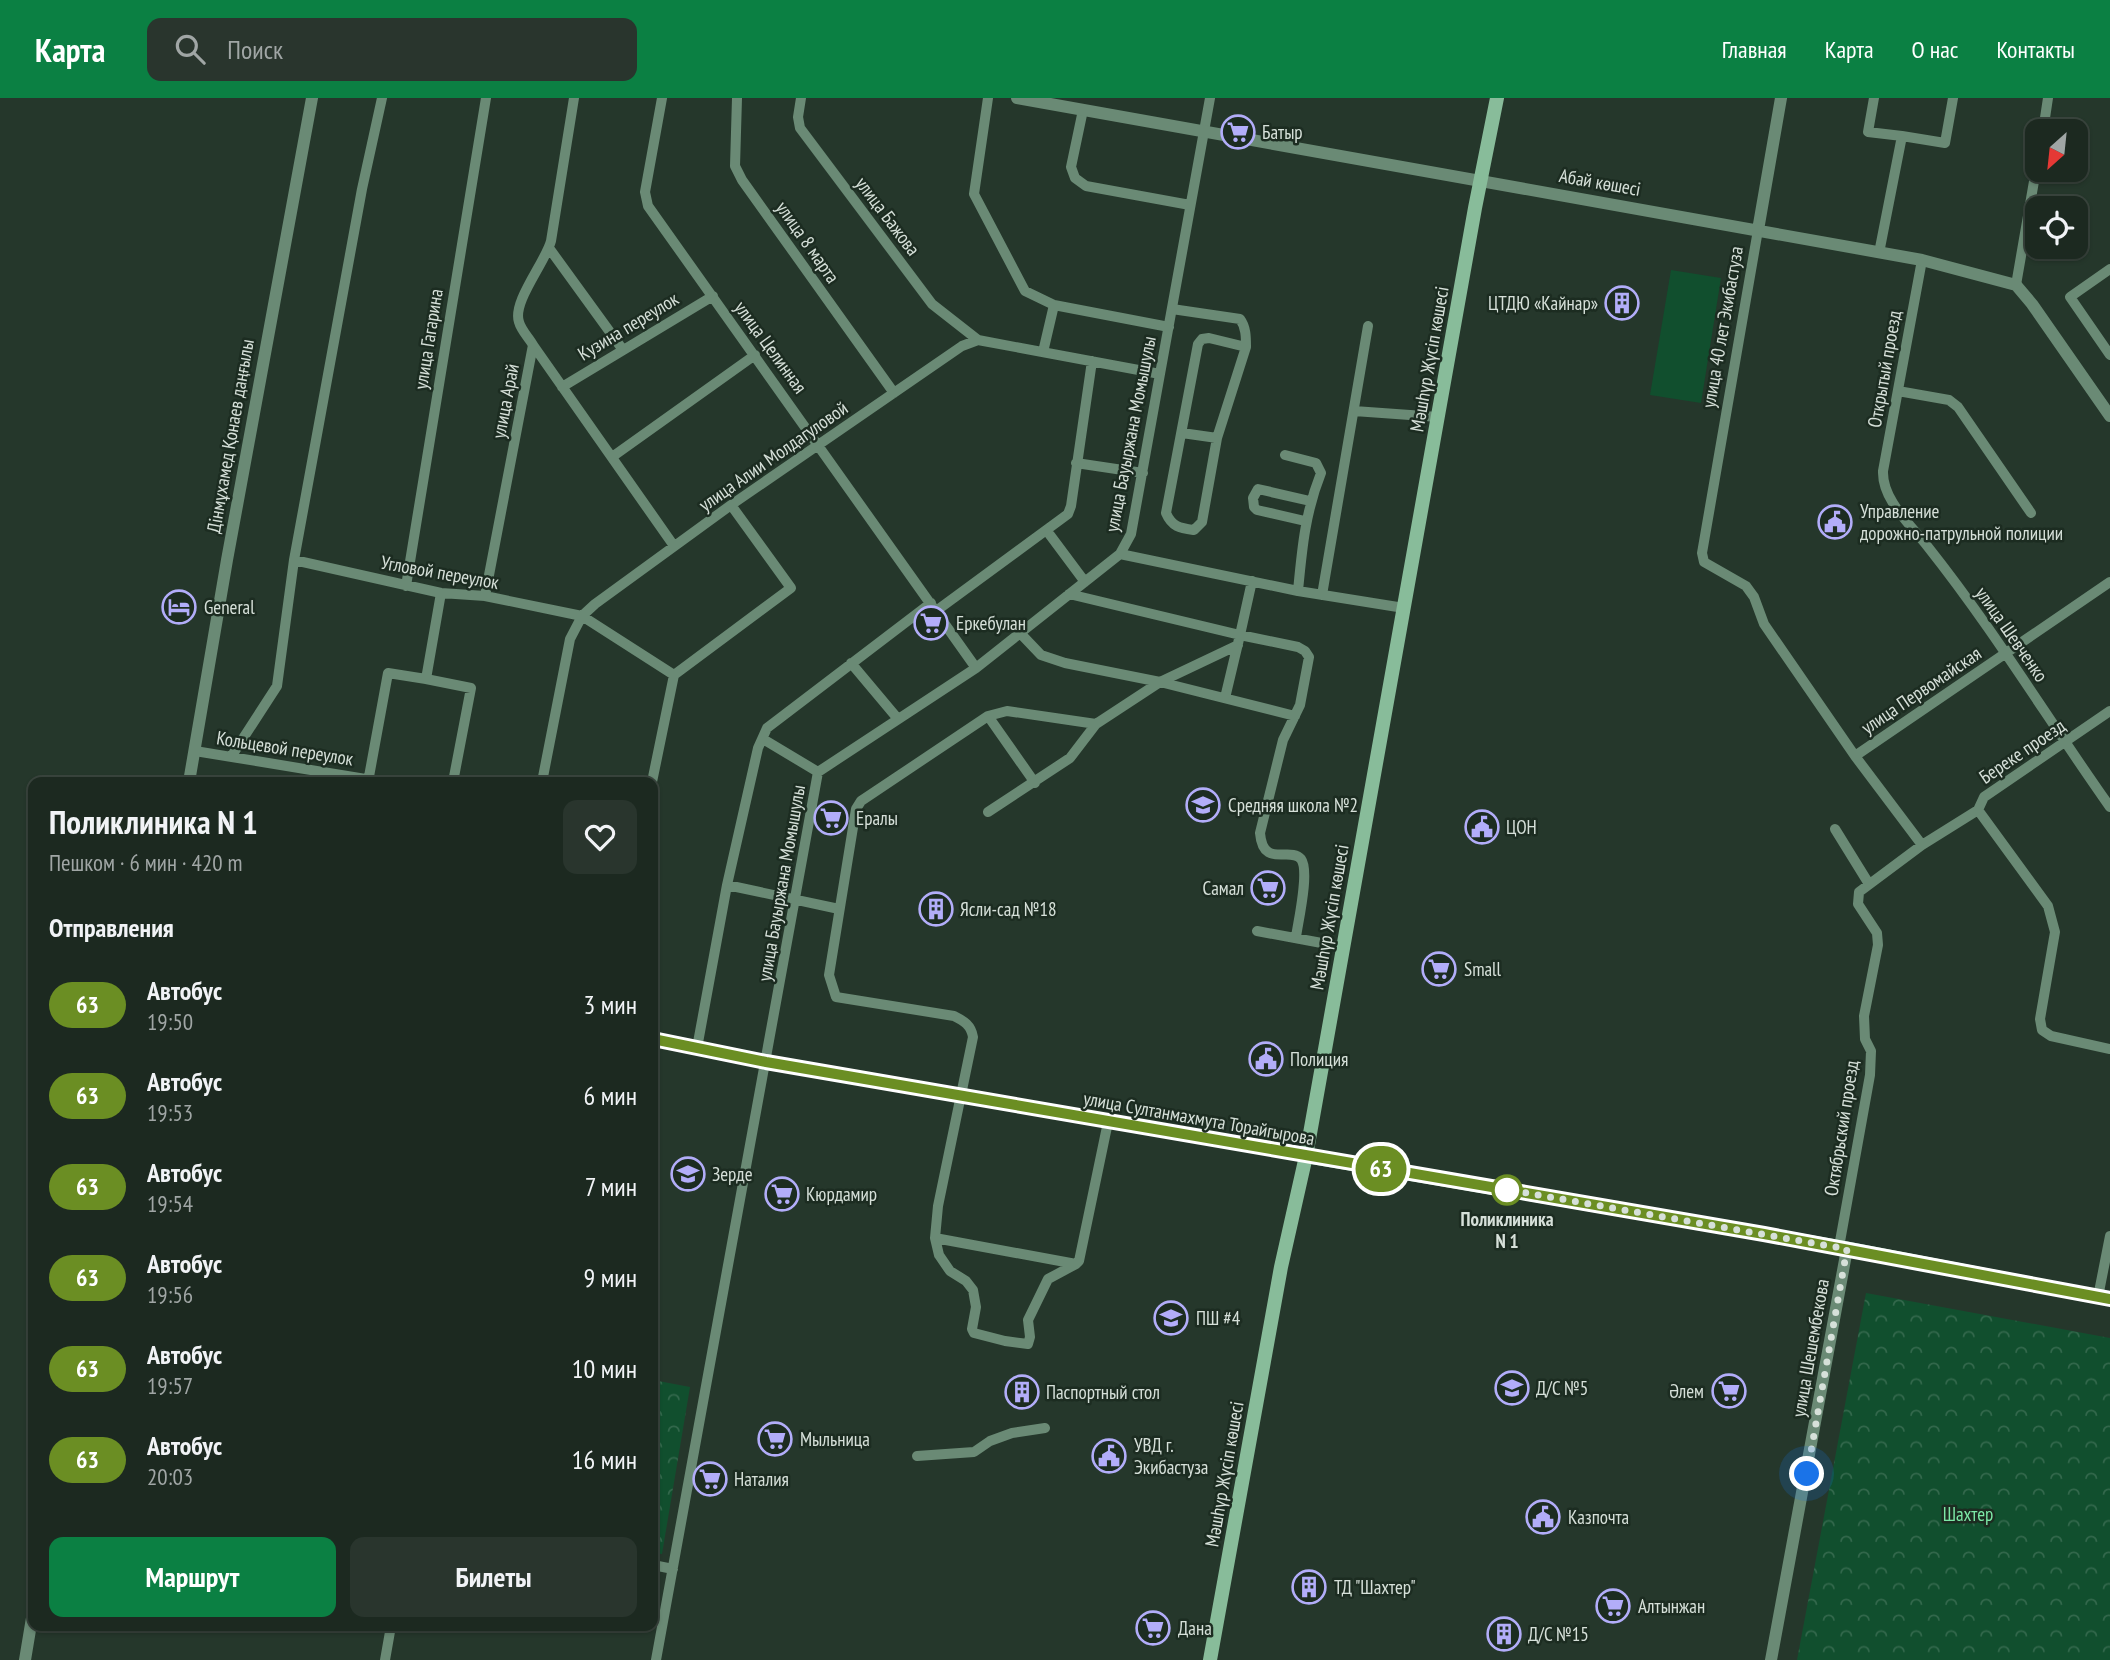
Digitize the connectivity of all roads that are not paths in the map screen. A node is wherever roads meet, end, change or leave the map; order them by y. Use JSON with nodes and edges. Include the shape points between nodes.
{"nodes":[{"id":1,"x":312,"y":98,"type":"edge"},
{"id":2,"x":382,"y":98,"type":"edge"},
{"id":3,"x":486,"y":98,"type":"edge"},
{"id":4,"x":574,"y":98,"type":"edge"},
{"id":5,"x":662,"y":98,"type":"edge"},
{"id":6,"x":737,"y":98,"type":"edge"},
{"id":7,"x":801,"y":98,"type":"edge"},
{"id":8,"x":988,"y":98,"type":"edge"},
{"id":9,"x":1017,"y":98,"type":"edge"},
{"id":10,"x":1210,"y":98,"type":"edge"},
{"id":11,"x":1497,"y":98,"type":"edge"},
{"id":12,"x":1781,"y":98,"type":"edge"},
{"id":13,"x":1874,"y":98,"type":"edge"},
{"id":14,"x":1953,"y":98,"type":"edge"},
{"id":15,"x":2048,"y":98,"type":"edge"},
{"id":16,"x":1062,"y":102,"type":"edge"},
{"id":17,"x":1083,"y":110,"type":"junction"},
{"id":18,"x":2045,"y":119,"type":"edge"},
{"id":19,"x":1204,"y":131,"type":"junction"},
{"id":20,"x":1902,"y":136,"type":"junction"},
{"id":21,"x":1480,"y":180,"type":"junction"},
{"id":22,"x":2034,"y":182,"type":"edge"},
{"id":23,"x":1191,"y":205,"type":"junction"},
{"id":24,"x":1758,"y":230,"type":"junction"},
{"id":25,"x":549,"y":248,"type":"junction"},
{"id":26,"x":1879,"y":253,"type":"junction"},
{"id":27,"x":1922,"y":260,"type":"junction"},
{"id":28,"x":2110,"y":269,"type":"edge"},
{"id":29,"x":2016,"y":285,"type":"junction"},
{"id":30,"x":713,"y":296,"type":"junction"},
{"id":31,"x":1054,"y":305,"type":"junction"},
{"id":32,"x":1172,"y":309,"type":"junction"},
{"id":33,"x":1368,"y":326,"type":"dead end"},
{"id":34,"x":1169,"y":327,"type":"junction"},
{"id":35,"x":978,"y":340,"type":"junction"},
{"id":36,"x":533,"y":345,"type":"junction"},
{"id":37,"x":1246,"y":347,"type":"junction"},
{"id":38,"x":623,"y":350,"type":"junction"},
{"id":39,"x":1043,"y":352,"type":"junction"},
{"id":40,"x":755,"y":355,"type":"junction"},
{"id":41,"x":2110,"y":355,"type":"edge"},
{"id":42,"x":1093,"y":361,"type":"junction"},
{"id":43,"x":1160,"y":374,"type":"junction"},
{"id":44,"x":562,"y":387,"type":"junction"},
{"id":45,"x":1898,"y":391,"type":"junction"},
{"id":46,"x":894,"y":393,"type":"junction"},
{"id":47,"x":1354,"y":411,"type":"junction"},
{"id":48,"x":2110,"y":416,"type":"edge"},
{"id":49,"x":1438,"y":417,"type":"junction"},
{"id":50,"x":1182,"y":433,"type":"junction"},
{"id":51,"x":1217,"y":438,"type":"junction"},
{"id":52,"x":820,"y":444,"type":"junction"},
{"id":53,"x":1285,"y":455,"type":"dead end"},
{"id":54,"x":612,"y":457,"type":"junction"},
{"id":55,"x":1076,"y":463,"type":"junction"},
{"id":56,"x":1143,"y":473,"type":"junction"},
{"id":57,"x":1883,"y":484,"type":"joint"},
{"id":58,"x":1310,"y":501,"type":"junction"},
{"id":59,"x":730,"y":505,"type":"junction"},
{"id":60,"x":2031,"y":513,"type":"dead end"},
{"id":61,"x":1305,"y":521,"type":"junction"},
{"id":62,"x":1047,"y":531,"type":"junction"},
{"id":63,"x":674,"y":546,"type":"junction"},
{"id":64,"x":1120,"y":554,"type":"junction"},
{"id":65,"x":294,"y":560,"type":"junction"},
{"id":66,"x":1704,"y":562,"type":"joint"},
{"id":67,"x":1252,"y":581,"type":"junction"},
{"id":68,"x":1085,"y":582,"type":"junction"},
{"id":69,"x":2110,"y":582,"type":"edge"},
{"id":70,"x":406,"y":586,"type":"junction"},
{"id":71,"x":1298,"y":591,"type":"junction"},
{"id":72,"x":441,"y":593,"type":"junction"},
{"id":73,"x":1069,"y":594,"type":"junction"},
{"id":74,"x":1322,"y":595,"type":"junction"},
{"id":75,"x":485,"y":596,"type":"junction"},
{"id":76,"x":933,"y":607,"type":"junction"},
{"id":77,"x":1404,"y":608,"type":"junction"},
{"id":78,"x":582,"y":616,"type":"junction"},
{"id":79,"x":1020,"y":633,"type":"junction"},
{"id":80,"x":1239,"y":640,"type":"junction"},
{"id":81,"x":2006,"y":653,"type":"junction"},
{"id":82,"x":850,"y":663,"type":"junction"},
{"id":83,"x":976,"y":667,"type":"junction"},
{"id":84,"x":674,"y":675,"type":"junction"},
{"id":85,"x":426,"y":680,"type":"junction"},
{"id":86,"x":1160,"y":682,"type":"junction"},
{"id":87,"x":1225,"y":698,"type":"junction"},
{"id":88,"x":2110,"y":711,"type":"edge"},
{"id":89,"x":988,"y":716,"type":"junction"},
{"id":90,"x":1295,"y":716,"type":"junction"},
{"id":91,"x":898,"y":719,"type":"junction"},
{"id":92,"x":1096,"y":724,"type":"junction"},
{"id":93,"x":762,"y":739,"type":"junction"},
{"id":94,"x":2065,"y":743,"type":"junction"},
{"id":95,"x":195,"y":751,"type":"junction"},
{"id":96,"x":1856,"y":756,"type":"junction"},
{"id":97,"x":231,"y":757,"type":"junction"},
{"id":98,"x":818,"y":772,"type":"junction"},
{"id":99,"x":190,"y":777,"type":"edge"},
{"id":100,"x":346,"y":777,"type":"edge"},
{"id":101,"x":370,"y":777,"type":"edge"},
{"id":102,"x":454,"y":777,"type":"edge"},
{"id":103,"x":543,"y":777,"type":"edge"},
{"id":104,"x":653,"y":777,"type":"edge"},
{"id":105,"x":1035,"y":783,"type":"junction"},
{"id":106,"x":2110,"y":807,"type":"edge"},
{"id":107,"x":1978,"y":810,"type":"junction"},
{"id":108,"x":988,"y":812,"type":"dead end"},
{"id":109,"x":1835,"y":829,"type":"dead end"},
{"id":110,"x":1922,"y":845,"type":"junction"},
{"id":111,"x":1869,"y":884,"type":"junction"},
{"id":112,"x":727,"y":885,"type":"junction"},
{"id":113,"x":796,"y":900,"type":"junction"},
{"id":114,"x":839,"y":909,"type":"junction"},
{"id":115,"x":1257,"y":931,"type":"dead end"},
{"id":116,"x":1296,"y":937,"type":"junction"},
{"id":117,"x":1343,"y":947,"type":"junction"},
{"id":118,"x":658,"y":1040,"type":"edge"},
{"id":119,"x":697,"y":1048,"type":"junction"},
{"id":120,"x":2110,"y":1049,"type":"edge"},
{"id":121,"x":766,"y":1062,"type":"junction"},
{"id":122,"x":961,"y":1096,"type":"junction"},
{"id":123,"x":1108,"y":1122,"type":"junction"},
{"id":124,"x":1306,"y":1156,"type":"junction"},
{"id":125,"x":2110,"y":1236,"type":"edge"},
{"id":126,"x":935,"y":1237,"type":"junction"},
{"id":127,"x":1843,"y":1248,"type":"junction"},
{"id":128,"x":1076,"y":1264,"type":"junction"},
{"id":129,"x":2104,"y":1298,"type":"edge"},
{"id":130,"x":1045,"y":1428,"type":"dead end"},
{"id":131,"x":917,"y":1456,"type":"dead end"},
{"id":132,"x":658,"y":1566,"type":"edge"},
{"id":133,"x":673,"y":1569,"type":"junction"},
{"id":134,"x":30,"y":1631,"type":"edge"},
{"id":135,"x":390,"y":1631,"type":"edge"},
{"id":136,"x":25,"y":1660,"type":"edge"},
{"id":137,"x":385,"y":1660,"type":"edge"},
{"id":138,"x":656,"y":1660,"type":"edge"},
{"id":139,"x":1210,"y":1660,"type":"edge"},
{"id":140,"x":1772,"y":1660,"type":"edge"}],
"edges":[{"from":1,"to":95,"type":"street","name":"Дінмұхамед Қонаев даңғылы"},
{"from":2,"to":65,"type":"street"},
{"from":3,"to":70,"type":"street","name":"улица Гагарина"},
{"from":4,"to":25,"type":"street","name":"улица Арай"},
{"from":5,"to":30,"type":"street","name":"улица Целинная","via":[[645,192],[648,206]]},
{"from":6,"to":46,"type":"street","name":"улица 8 марта","via":[[735,166],[742,180]]},
{"from":7,"to":35,"type":"street","name":"улица Бажова","via":[[800,128],[932,304]]},
{"from":8,"to":31,"type":"street","via":[[974,194],[1025,291]]},
{"from":9,"to":16,"type":"street","name":"Абай көшесі"},
{"from":10,"to":19,"type":"street","name":"улица Бауыржана Момышулы"},
{"from":11,"to":21,"type":"main road","name":"Мәшһүр Жүсіп көшесі"},
{"from":12,"to":24,"type":"street","name":"улица 40 лет Экибастуза"},
{"from":13,"to":20,"type":"street","via":[[1868,132]]},
{"from":14,"to":20,"type":"street","via":[[1945,143]]},
{"from":15,"to":18,"type":"street"},
{"from":16,"to":17,"type":"street","name":"Абай көшесі"},
{"from":17,"to":19,"type":"street","name":"Абай көшесі"},
{"from":17,"to":23,"type":"street","via":[[1072,167],[1075,178],[1086,186]]},
{"from":19,"to":21,"type":"street","name":"Абай көшесі"},
{"from":19,"to":23,"type":"street","name":"улица Бауыржана Момышулы"},
{"from":20,"to":26,"type":"street"},
{"from":21,"to":24,"type":"street","name":"Абай көшесі"},
{"from":21,"to":49,"type":"main road","name":"Мәшһүр Жүсіп көшесі"},
{"from":22,"to":29,"type":"street"},
{"from":23,"to":32,"type":"street","name":"улица Бауыржана Момышулы"},
{"from":24,"to":26,"type":"street","name":"Абай көшесі"},
{"from":24,"to":66,"type":"street","name":"улица 40 лет Экибастуза"},
{"from":25,"to":36,"type":"street","name":"улица Арай","via":[[518,305],[518,321]]},
{"from":25,"to":38,"type":"street"},
{"from":26,"to":27,"type":"street","name":"Абай көшесі"},
{"from":27,"to":29,"type":"street","name":"Абай көшесі"},
{"from":27,"to":45,"type":"street","name":"Открытый проезд"},
{"from":28,"to":41,"type":"street","via":[[2070,297]]},
{"from":29,"to":48,"type":"street"},
{"from":30,"to":38,"type":"street","name":"Кузина переулок"},
{"from":30,"to":40,"type":"street","name":"улица Целинная"},
{"from":31,"to":34,"type":"street"},
{"from":31,"to":39,"type":"street"},
{"from":32,"to":34,"type":"street","name":"улица Бауыржана Момышулы"},
{"from":32,"to":37,"type":"street","via":[[1240,319]]},
{"from":33,"to":47,"type":"street"},
{"from":34,"to":43,"type":"street","name":"улица Бауыржана Момышулы"},
{"from":35,"to":39,"type":"street"},
{"from":35,"to":46,"type":"street","name":"улица Алии Молдагуловой"},
{"from":36,"to":44,"type":"street"},
{"from":36,"to":75,"type":"street","name":"улица Арай"},
{"from":37,"to":50,"type":"street","via":[[1209,338],[1198,344]]},
{"from":37,"to":51,"type":"street"},
{"from":38,"to":44,"type":"street","name":"Кузина переулок"},
{"from":39,"to":42,"type":"street"},
{"from":40,"to":52,"type":"street","name":"улица Целинная"},
{"from":40,"to":54,"type":"street"},
{"from":42,"to":43,"type":"street"},
{"from":42,"to":55,"type":"street"},
{"from":43,"to":56,"type":"street","name":"улица Бауыржана Момышулы"},
{"from":44,"to":54,"type":"street"},
{"from":45,"to":57,"type":"street","name":"Открытый проезд"},
{"from":45,"to":60,"type":"street","via":[[1949,400],[1958,407]]},
{"from":46,"to":52,"type":"street","name":"улица Алии Молдагуловой"},
{"from":47,"to":49,"type":"street"},
{"from":47,"to":74,"type":"street"},
{"from":49,"to":77,"type":"main road","name":"Мәшһүр Жүсіп көшесі"},
{"from":50,"to":51,"type":"street"},
{"from":50,"to":51,"type":"street","via":[[1166,513],[1179,528],[1194,530],[1202,522]]},
{"from":52,"to":59,"type":"street","name":"улица Алии Молдагуловой"},
{"from":52,"to":76,"type":"street","name":"улица Целинная"},
{"from":53,"to":58,"type":"street","via":[[1320,467]]},
{"from":54,"to":63,"type":"street"},
{"from":55,"to":56,"type":"street"},
{"from":55,"to":62,"type":"street","via":[[1068,514]]},
{"from":56,"to":64,"type":"street","name":"улица Бауыржана Момышулы","via":[[1132,534]]},
{"from":57,"to":81,"type":"street","name":"улица Шевченко"},
{"from":58,"to":61,"type":"street"},
{"from":58,"to":61,"type":"street","via":[[1258,489],[1253,498],[1257,510]]},
{"from":59,"to":63,"type":"street","name":"улица Алии Молдагуловой"},
{"from":59,"to":84,"type":"street","via":[[791,588]]},
{"from":61,"to":71,"type":"street"},
{"from":62,"to":68,"type":"street"},
{"from":62,"to":76,"type":"street"},
{"from":63,"to":78,"type":"street","name":"улица Алии Молдагуловой"},
{"from":64,"to":67,"type":"street"},
{"from":64,"to":68,"type":"street","name":"улица Бауыржана Момышулы"},
{"from":65,"to":70,"type":"street","name":"Угловой переулок"},
{"from":65,"to":97,"type":"street","via":[[276,686]]},
{"from":66,"to":96,"type":"street","name":"улица Первомайская","via":[[1746,586],[1764,624]]},
{"from":67,"to":71,"type":"street"},
{"from":67,"to":80,"type":"street"},
{"from":68,"to":73,"type":"street","name":"улица Бауыржана Момышулы"},
{"from":69,"to":81,"type":"street","name":"улица Первомайская"},
{"from":70,"to":72,"type":"street","name":"Угловой переулок"},
{"from":71,"to":74,"type":"street"},
{"from":72,"to":75,"type":"street","name":"Угловой переулок"},
{"from":72,"to":85,"type":"street"},
{"from":73,"to":79,"type":"street","name":"улица Бауыржана Момышулы"},
{"from":73,"to":80,"type":"street"},
{"from":74,"to":77,"type":"street"},
{"from":75,"to":78,"type":"street","name":"Угловой переулок"},
{"from":76,"to":82,"type":"street"},
{"from":76,"to":83,"type":"street","name":"улица Целинная"},
{"from":77,"to":117,"type":"main road","name":"Мәшһүр Жүсіп көшесі"},
{"from":78,"to":84,"type":"street"},
{"from":78,"to":103,"type":"street","name":"улица Алии Молдагуловой","via":[[570,639]]},
{"from":79,"to":83,"type":"street","name":"улица Бауыржана Момышулы"},
{"from":79,"to":86,"type":"street","via":[[1041,654],[1065,663]]},
{"from":80,"to":86,"type":"street"},
{"from":80,"to":87,"type":"street"},
{"from":80,"to":90,"type":"street","via":[[1305,651],[1308,657]]},
{"from":81,"to":94,"type":"street","name":"улица Шевченко"},
{"from":81,"to":96,"type":"street","name":"улица Первомайская"},
{"from":82,"to":91,"type":"street"},
{"from":82,"to":93,"type":"street","via":[[767,728]]},
{"from":83,"to":91,"type":"street","name":"улица Бауыржана Момышулы"},
{"from":84,"to":104,"type":"street"},
{"from":85,"to":101,"type":"street","name":"Кольцевой переулок","via":[[388,673]]},
{"from":85,"to":102,"type":"street","name":"Кольцевой переулок","via":[[471,688]]},
{"from":86,"to":87,"type":"street"},
{"from":86,"to":92,"type":"street"},
{"from":87,"to":90,"type":"street"},
{"from":88,"to":94,"type":"street","name":"Береке проезд"},
{"from":89,"to":92,"type":"street","via":[[1007,711]]},
{"from":89,"to":105,"type":"street"},
{"from":89,"to":114,"type":"street","via":[[861,801],[856,808]]},
{"from":90,"to":116,"type":"street","via":[[1283,740],[1260,833],[1266,851],[1295,856],[1304,867]]},
{"from":91,"to":98,"type":"street","name":"улица Бауыржана Момышулы"},
{"from":92,"to":105,"type":"street","via":[[1070,758]]},
{"from":93,"to":98,"type":"street"},
{"from":93,"to":112,"type":"street"},
{"from":94,"to":106,"type":"street","name":"улица Шевченко"},
{"from":94,"to":107,"type":"street","name":"Береке проезд","via":[[1984,797]]},
{"from":95,"to":97,"type":"street","name":"Кольцевой переулок"},
{"from":95,"to":99,"type":"street","name":"Дінмұхамед Қонаев даңғылы"},
{"from":96,"to":110,"type":"street","name":"улица Первомайская"},
{"from":97,"to":100,"type":"street","name":"Кольцевой переулок"},
{"from":98,"to":113,"type":"street","name":"улица Бауыржана Момышулы"},
{"from":105,"to":108,"type":"street"},
{"from":107,"to":110,"type":"street","name":"Береке проезд"},
{"from":107,"to":120,"type":"street","via":[[2048,906],[2054,921],[2042,1030]]},
{"from":109,"to":111,"type":"street"},
{"from":110,"to":111,"type":"street"},
{"from":111,"to":127,"type":"street","name":"Октябрьский проезд","via":[[1857,898],[1877,933],[1878,945],[1864,1016],[1870,1075]]},
{"from":112,"to":113,"type":"street"},
{"from":112,"to":119,"type":"street"},
{"from":113,"to":114,"type":"street"},
{"from":113,"to":121,"type":"street","name":"улица Бауыржана Момышулы"},
{"from":114,"to":122,"type":"street","via":[[829,975],[835,997],[964,1021],[973,1037]]},
{"from":115,"to":116,"type":"street"},
{"from":116,"to":117,"type":"street"},
{"from":117,"to":124,"type":"main road","name":"Мәшһүр Жүсіп көшесі"},
{"from":118,"to":119,"type":"street","name":"улица Султанмахмута Торайгырова"},
{"from":119,"to":121,"type":"street","name":"улица Султанмахмута Торайгырова"},
{"from":121,"to":122,"type":"street","name":"улица Султанмахмута Торайгырова"},
{"from":121,"to":133,"type":"street","name":"улица Бауыржана Момышулы"},
{"from":122,"to":123,"type":"street","name":"улица Султанмахмута Торайгырова"},
{"from":122,"to":126,"type":"street"},
{"from":123,"to":124,"type":"street","name":"улица Султанмахмута Торайгырова"},
{"from":123,"to":128,"type":"street"},
{"from":124,"to":127,"type":"main road","name":"улица Султанмахмута Торайгырова"},
{"from":124,"to":139,"type":"main road","name":"Мәшһүр Жүсіп көшесі","via":[[1281,1267]]},
{"from":125,"to":129,"type":"street"},
{"from":126,"to":128,"type":"street"},
{"from":126,"to":128,"type":"street","via":[[939,1255],[950,1271],[973,1290],[974,1333],[1004,1341],[1028,1344],[1028,1320],[1046,1283]]},
{"from":127,"to":129,"type":"main road","name":"улица Султанмахмута Торайгырова"},
{"from":127,"to":140,"type":"street","name":"улица Шешембекова"},
{"from":130,"to":131,"type":"street","via":[[1013,1433],[974,1451]]},
{"from":132,"to":133,"type":"street"},
{"from":133,"to":138,"type":"street","name":"улица Бауыржана Момышулы"},
{"from":134,"to":136,"type":"street"},
{"from":135,"to":137,"type":"street"}]}
